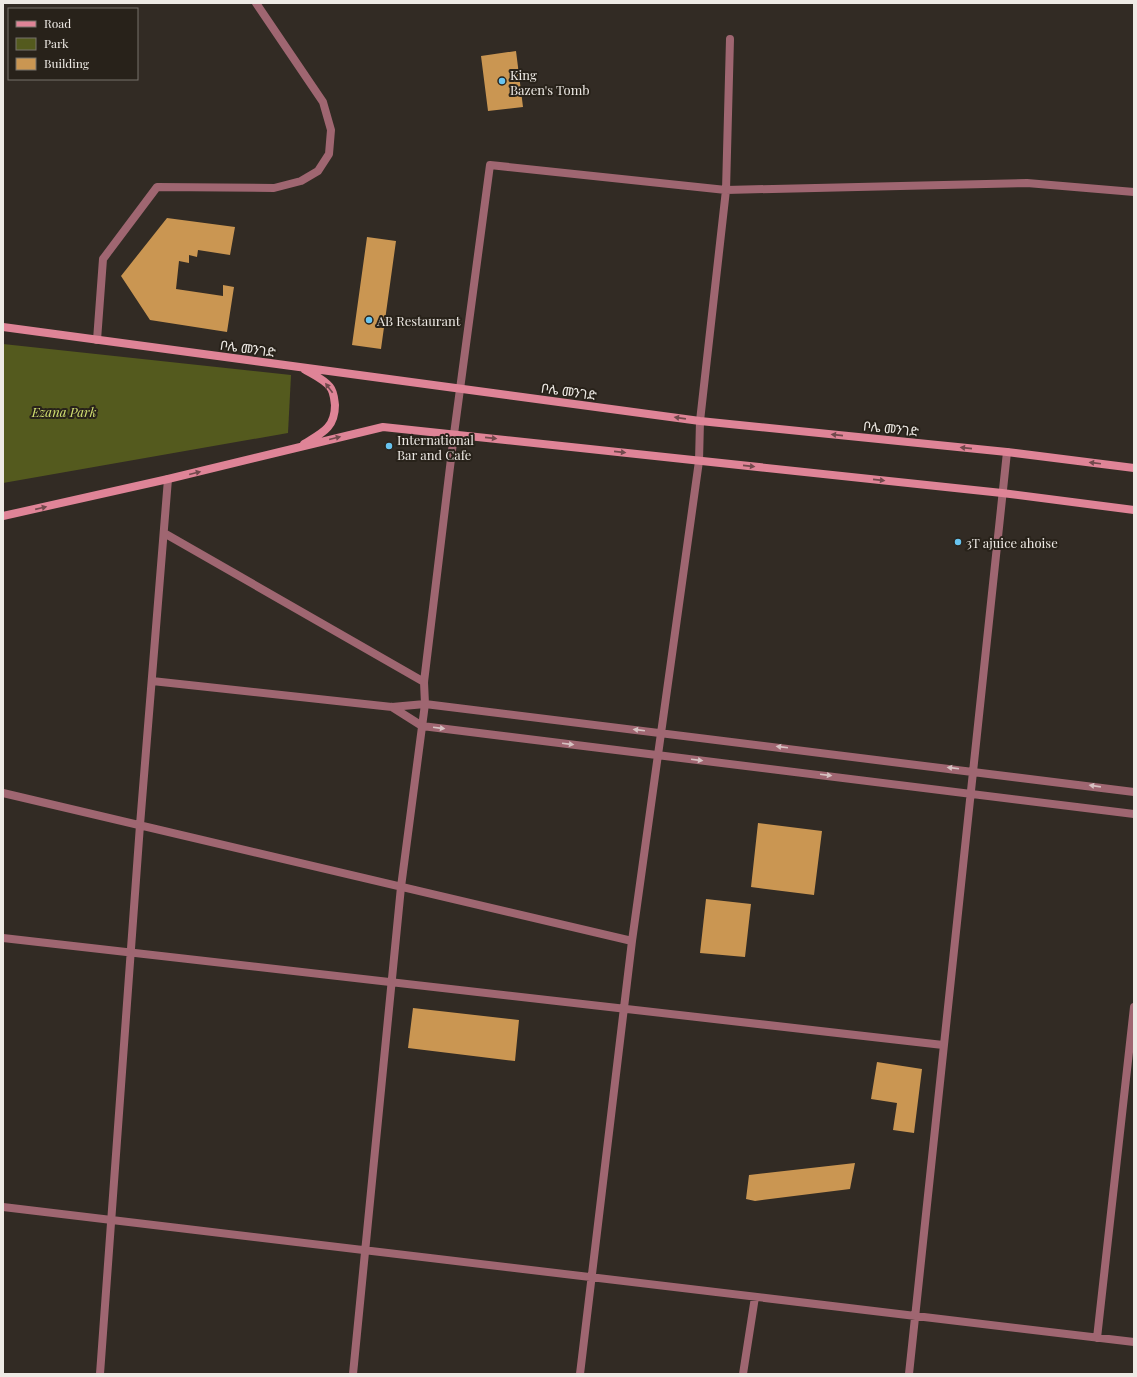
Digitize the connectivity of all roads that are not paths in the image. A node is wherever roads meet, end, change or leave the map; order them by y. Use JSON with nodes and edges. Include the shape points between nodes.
{"nodes":[{"id":1,"x":256,"y":3,"type":"edge"},
{"id":2,"x":730,"y":39,"type":"dead end"},
{"id":3,"x":726,"y":190,"type":"junction"},
{"id":4,"x":1134,"y":192,"type":"edge"},
{"id":5,"x":3,"y":327,"type":"edge"},
{"id":6,"x":97,"y":340,"type":"junction"},
{"id":7,"x":301,"y":367,"type":"junction"},
{"id":8,"x":460,"y":389,"type":"junction"},
{"id":9,"x":700,"y":421,"type":"junction"},
{"id":10,"x":454,"y":434,"type":"junction"},
{"id":11,"x":296,"y":448,"type":"junction"},
{"id":12,"x":1007,"y":452,"type":"junction"},
{"id":13,"x":699,"y":461,"type":"junction"},
{"id":14,"x":1134,"y":468,"type":"edge"},
{"id":15,"x":168,"y":479,"type":"junction"},
{"id":16,"x":1002,"y":493,"type":"junction"},
{"id":17,"x":1134,"y":510,"type":"edge"},
{"id":18,"x":3,"y":516,"type":"edge"},
{"id":19,"x":164,"y":533,"type":"junction"},
{"id":20,"x":152,"y":681,"type":"junction"},
{"id":21,"x":424,"y":682,"type":"junction"},
{"id":22,"x":425,"y":704,"type":"junction"},
{"id":23,"x":392,"y":707,"type":"junction"},
{"id":24,"x":422,"y":726,"type":"junction"},
{"id":25,"x":660,"y":733,"type":"junction"},
{"id":26,"x":657,"y":755,"type":"junction"},
{"id":27,"x":973,"y":770,"type":"junction"},
{"id":28,"x":971,"y":792,"type":"junction"},
{"id":29,"x":1134,"y":792,"type":"edge"},
{"id":30,"x":3,"y":793,"type":"edge"},
{"id":31,"x":1134,"y":814,"type":"edge"},
{"id":32,"x":140,"y":825,"type":"junction"},
{"id":33,"x":401,"y":887,"type":"junction"},
{"id":34,"x":3,"y":938,"type":"edge"},
{"id":35,"x":632,"y":941,"type":"junction"},
{"id":36,"x":131,"y":953,"type":"junction"},
{"id":37,"x":392,"y":983,"type":"junction"},
{"id":38,"x":1134,"y":1007,"type":"edge"},
{"id":39,"x":623,"y":1009,"type":"junction"},
{"id":40,"x":943,"y":1046,"type":"junction"},
{"id":41,"x":3,"y":1207,"type":"edge"},
{"id":42,"x":111,"y":1220,"type":"junction"},
{"id":43,"x":366,"y":1251,"type":"junction"},
{"id":44,"x":590,"y":1277,"type":"junction"},
{"id":45,"x":755,"y":1297,"type":"junction"},
{"id":46,"x":916,"y":1316,"type":"junction"},
{"id":47,"x":1097,"y":1338,"type":"junction"},
{"id":48,"x":1134,"y":1342,"type":"edge"},
{"id":49,"x":100,"y":1374,"type":"edge"},
{"id":50,"x":353,"y":1374,"type":"edge"},
{"id":51,"x":580,"y":1374,"type":"edge"},
{"id":52,"x":743,"y":1374,"type":"edge"},
{"id":53,"x":909,"y":1374,"type":"edge"}],
"edges":[{"from":1,"to":6,"type":"street","via":[[323,102],[330,130],[329,154],[318,171],[301,181],[274,188],[157,187],[103,259]]},
{"from":2,"to":3,"type":"street"},
{"from":3,"to":4,"type":"street","via":[[1027,184]]},
{"from":3,"to":8,"type":"street","via":[[490,165]]},
{"from":3,"to":9,"type":"street"},
{"from":5,"to":6,"type":"main road","name":"ቦሌ መንገድ"},
{"from":6,"to":7,"type":"main road","name":"ቦሌ መንገድ"},
{"from":7,"to":8,"type":"main road","name":"ቦሌ መንገድ"},
{"from":11,"to":7,"type":"main road","one_way":true,"via":[[330,426],[335,406],[330,387]]},
{"from":9,"to":8,"type":"main road","name":"ቦሌ መንገድ","one_way":true},
{"from":8,"to":10,"type":"street"},
{"from":12,"to":9,"type":"main road","name":"ቦሌ መንገድ","one_way":true},
{"from":9,"to":13,"type":"street"},
{"from":11,"to":10,"type":"main road","one_way":true,"via":[[382,427]]},
{"from":10,"to":13,"type":"main road","one_way":true},
{"from":10,"to":21,"type":"street"},
{"from":15,"to":11,"type":"main road","one_way":true},
{"from":14,"to":12,"type":"main road","name":"ቦሌ መንገድ","one_way":true},
{"from":12,"to":16,"type":"street"},
{"from":13,"to":16,"type":"main road","one_way":true},
{"from":13,"to":25,"type":"street"},
{"from":18,"to":15,"type":"main road","one_way":true},
{"from":15,"to":19,"type":"street"},
{"from":16,"to":17,"type":"main road"},
{"from":16,"to":27,"type":"street"},
{"from":19,"to":20,"type":"street"},
{"from":19,"to":21,"type":"street"},
{"from":20,"to":23,"type":"street"},
{"from":20,"to":32,"type":"street"},
{"from":21,"to":22,"type":"street"},
{"from":22,"to":23,"type":"street"},
{"from":22,"to":24,"type":"street"},
{"from":25,"to":22,"type":"street","one_way":true},
{"from":23,"to":24,"type":"street"},
{"from":24,"to":26,"type":"street","one_way":true},
{"from":24,"to":33,"type":"street"},
{"from":25,"to":26,"type":"street"},
{"from":27,"to":25,"type":"street","one_way":true},
{"from":26,"to":28,"type":"street","one_way":true},
{"from":26,"to":35,"type":"street"},
{"from":27,"to":28,"type":"street"},
{"from":29,"to":27,"type":"street","one_way":true},
{"from":28,"to":31,"type":"street"},
{"from":28,"to":40,"type":"street"},
{"from":30,"to":32,"type":"street"},
{"from":32,"to":33,"type":"street"},
{"from":32,"to":36,"type":"street"},
{"from":33,"to":35,"type":"street"},
{"from":33,"to":37,"type":"street"},
{"from":34,"to":36,"type":"street"},
{"from":35,"to":39,"type":"street"},
{"from":36,"to":37,"type":"street"},
{"from":36,"to":42,"type":"street"},
{"from":37,"to":39,"type":"street"},
{"from":37,"to":43,"type":"street"},
{"from":38,"to":47,"type":"street"},
{"from":39,"to":40,"type":"street"},
{"from":39,"to":44,"type":"street"},
{"from":40,"to":46,"type":"street"},
{"from":41,"to":42,"type":"street"},
{"from":42,"to":43,"type":"street"},
{"from":42,"to":49,"type":"street"},
{"from":43,"to":44,"type":"street"},
{"from":43,"to":50,"type":"street"},
{"from":44,"to":45,"type":"street"},
{"from":44,"to":51,"type":"street"},
{"from":45,"to":46,"type":"street"},
{"from":45,"to":52,"type":"street"},
{"from":46,"to":47,"type":"street"},
{"from":46,"to":53,"type":"street"},
{"from":47,"to":48,"type":"street"}]}
